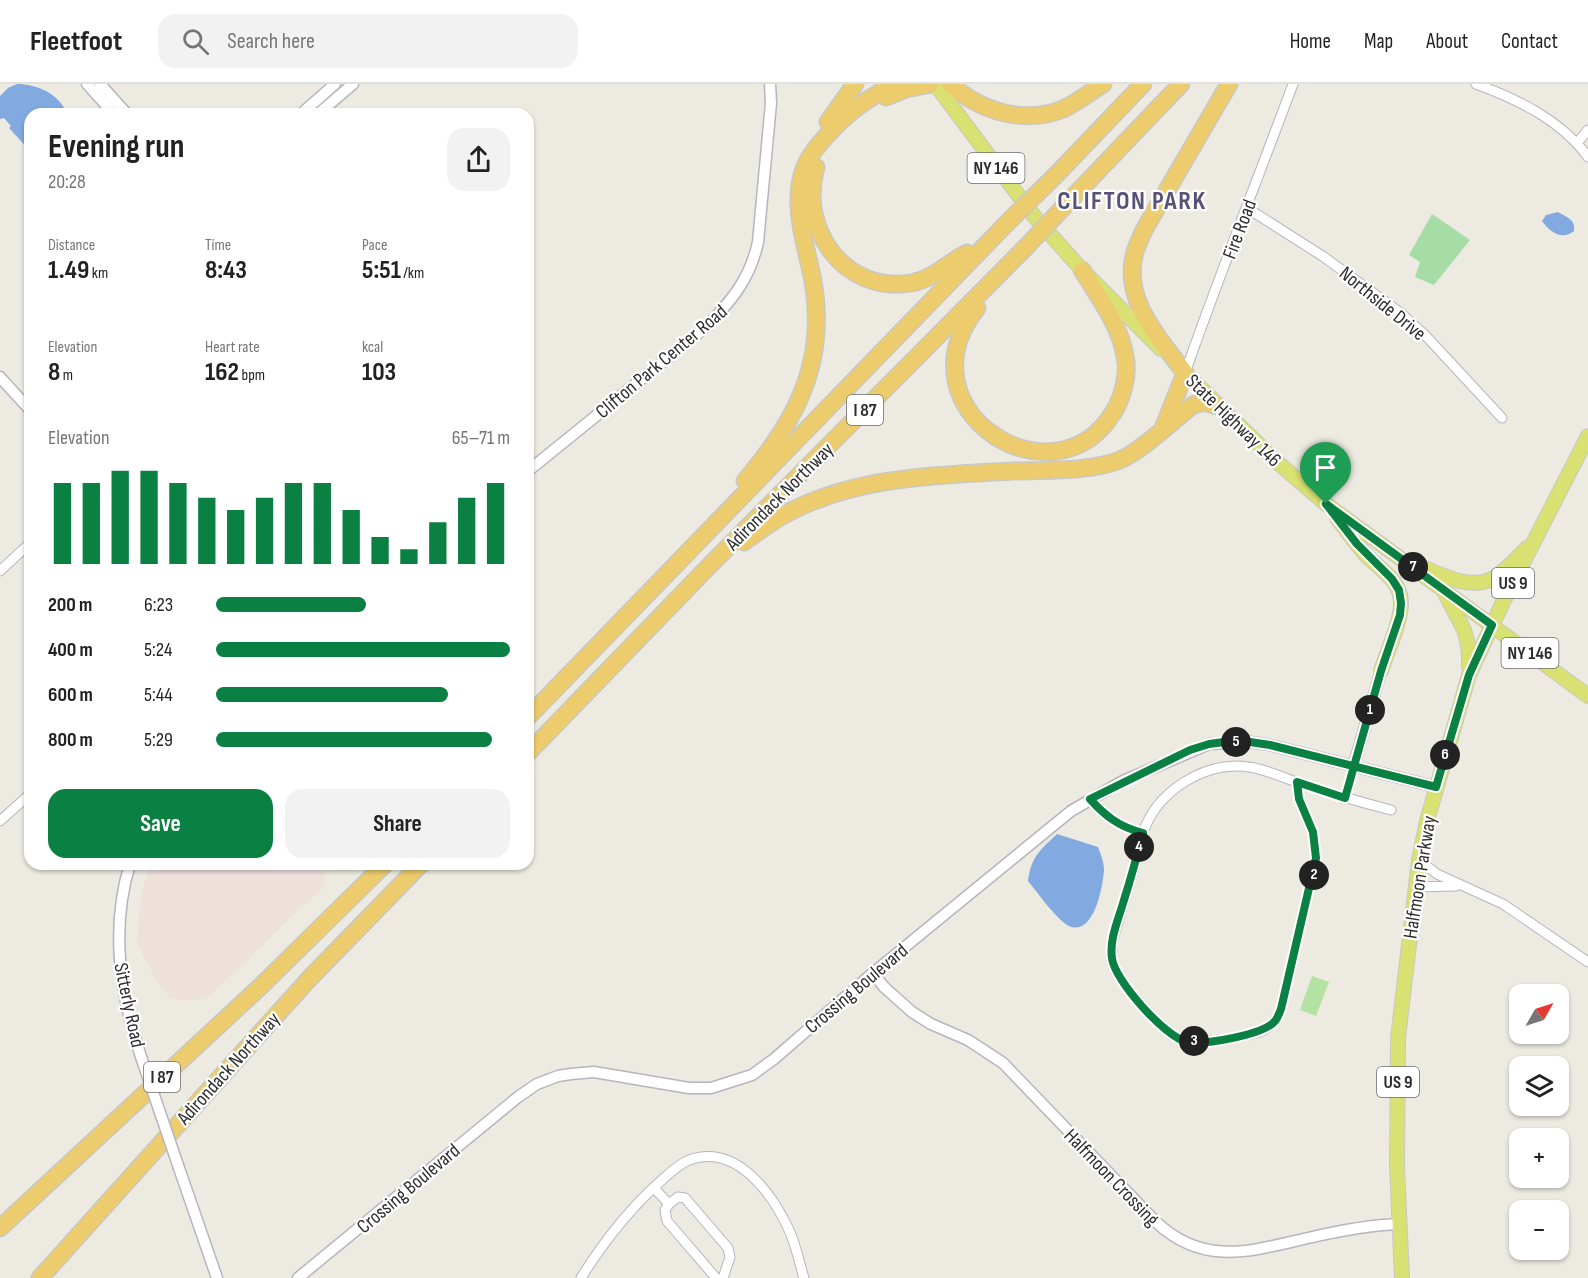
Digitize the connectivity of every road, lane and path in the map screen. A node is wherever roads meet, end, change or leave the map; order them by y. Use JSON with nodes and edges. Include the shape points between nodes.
{"nodes":[{"id":1,"x":87,"y":84,"type":"edge"},
{"id":2,"x":100,"y":84,"type":"edge"},
{"id":3,"x":335,"y":84,"type":"edge"},
{"id":4,"x":353,"y":84,"type":"edge"},
{"id":5,"x":770,"y":84,"type":"edge"},
{"id":6,"x":855,"y":84,"type":"edge"},
{"id":7,"x":896,"y":84,"type":"edge"},
{"id":8,"x":933,"y":84,"type":"edge"},
{"id":9,"x":950,"y":84,"type":"edge"},
{"id":10,"x":1103,"y":84,"type":"edge"},
{"id":11,"x":1143,"y":84,"type":"edge"},
{"id":12,"x":1180,"y":84,"type":"edge"},
{"id":13,"x":1229,"y":84,"type":"edge"},
{"id":14,"x":1293,"y":84,"type":"edge"},
{"id":15,"x":1476,"y":84,"type":"edge"},
{"id":16,"x":109,"y":108,"type":"edge"},
{"id":17,"x":122,"y":108,"type":"edge"},
{"id":18,"x":308,"y":108,"type":"edge"},
{"id":19,"x":325,"y":108,"type":"edge"},
{"id":20,"x":1588,"y":130,"type":"edge"},
{"id":21,"x":1577,"y":143,"type":"junction"},
{"id":22,"x":1588,"y":157,"type":"edge"},
{"id":23,"x":805,"y":167,"type":"junction"},
{"id":24,"x":1247,"y":208,"type":"junction"},
{"id":25,"x":982,"y":249,"type":"junction"},
{"id":26,"x":1022,"y":252,"type":"junction"},
{"id":27,"x":1082,"y":270,"type":"junction"},
{"id":28,"x":1185,"y":373,"type":"junction"},
{"id":29,"x":0,"y":377,"type":"edge"},
{"id":30,"x":24,"y":403,"type":"edge"},
{"id":31,"x":1218,"y":406,"type":"junction"},
{"id":32,"x":1502,"y":418,"type":"dead end"},
{"id":33,"x":1163,"y":428,"type":"junction"},
{"id":34,"x":1588,"y":436,"type":"edge"},
{"id":35,"x":534,"y":466,"type":"edge"},
{"id":36,"x":1326,"y":504,"type":"junction"},
{"id":37,"x":710,"y":531,"type":"junction"},
{"id":38,"x":1534,"y":542,"type":"junction"},
{"id":39,"x":24,"y":549,"type":"edge"},
{"id":40,"x":1402,"y":558,"type":"junction"},
{"id":41,"x":713,"y":562,"type":"junction"},
{"id":42,"x":0,"y":571,"type":"edge"},
{"id":43,"x":1443,"y":589,"type":"junction"},
{"id":44,"x":1492,"y":625,"type":"junction"},
{"id":45,"x":1381,"y":671,"type":"joint"},
{"id":46,"x":1469,"y":675,"type":"junction"},
{"id":47,"x":1588,"y":696,"type":"edge"},
{"id":48,"x":534,"y":711,"type":"edge"},
{"id":49,"x":534,"y":747,"type":"edge"},
{"id":50,"x":1354,"y":765,"type":"junction"},
{"id":51,"x":1297,"y":782,"type":"junction"},
{"id":52,"x":1436,"y":787,"type":"junction"},
{"id":53,"x":1345,"y":798,"type":"junction"},
{"id":54,"x":24,"y":799,"type":"edge"},
{"id":55,"x":1090,"y":799,"type":"junction"},
{"id":56,"x":1391,"y":810,"type":"dead end"},
{"id":57,"x":0,"y":821,"type":"edge"},
{"id":58,"x":1143,"y":833,"type":"junction"},
{"id":59,"x":1419,"y":860,"type":"junction"},
{"id":60,"x":129,"y":870,"type":"edge"},
{"id":61,"x":379,"y":870,"type":"edge"},
{"id":62,"x":415,"y":870,"type":"edge"},
{"id":63,"x":1461,"y":886,"type":"junction"},
{"id":64,"x":1416,"y":887,"type":"junction"},
{"id":65,"x":1588,"y":962,"type":"edge"},
{"id":66,"x":873,"y":973,"type":"junction"},
{"id":67,"x":654,"y":1188,"type":"junction"},
{"id":68,"x":669,"y":1204,"type":"junction"},
{"id":69,"x":1399,"y":1224,"type":"junction"},
{"id":70,"x":0,"y":1228,"type":"edge"},
{"id":71,"x":40,"y":1278,"type":"edge"},
{"id":72,"x":217,"y":1278,"type":"edge"},
{"id":73,"x":298,"y":1278,"type":"edge"},
{"id":74,"x":581,"y":1278,"type":"edge"},
{"id":75,"x":716,"y":1278,"type":"edge"},
{"id":76,"x":723,"y":1278,"type":"edge"},
{"id":77,"x":804,"y":1278,"type":"edge"},
{"id":78,"x":1402,"y":1278,"type":"edge"}],
"edges":[{"from":1,"to":16,"type":"street"},
{"from":2,"to":17,"type":"street"},
{"from":3,"to":18,"type":"street"},
{"from":4,"to":19,"type":"street"},
{"from":5,"to":35,"type":"street","name":"Clifton Park Center Road","via":[[758,242],[744,280],[731,301],[707,326]]},
{"from":6,"to":23,"type":"highway","via":[[808,151]]},
{"from":7,"to":23,"type":"highway","via":[[847,115],[816,148]]},
{"from":8,"to":25,"type":"highway","via":[[900,91],[881,100],[828,147],[817,163],[812,182],[816,227],[837,260],[883,283],[910,284],[926,279],[965,253]]},
{"from":8,"to":27,"type":"main road","name":"State Highway 146","number":"NY 146","via":[[1034,216]]},
{"from":9,"to":10,"type":"highway","via":[[990,110],[1043,115],[1064,108]]},
{"from":11,"to":25,"type":"highway","name":"Adirondack Northway","number":"I 87","bridge":true},
{"from":12,"to":26,"type":"highway","name":"Adirondack Northway","number":"I 87","bridge":true},
{"from":13,"to":28,"type":"highway","via":[[1134,254],[1138,305]]},
{"from":14,"to":24,"type":"street","name":"Fire Road"},
{"from":15,"to":21,"type":"street","via":[[1527,107]]},
{"from":20,"to":21,"type":"street"},
{"from":21,"to":22,"type":"street"},
{"from":23,"to":37,"type":"highway","via":[[798,198],[816,309],[814,351],[807,380],[789,421],[769,452],[731,496]]},
{"from":24,"to":28,"type":"street","name":"Fire Road"},
{"from":24,"to":32,"type":"street","name":"Northside Drive","via":[[1324,257],[1402,314]]},
{"from":25,"to":37,"type":"highway","name":"Adirondack Northway","number":"I 87"},
{"from":26,"to":27,"type":"highway","via":[[972,314],[960,336],[955,359],[956,383],[968,412],[990,434],[1024,449],[1056,450],[1083,443],[1106,424],[1123,393],[1126,357],[1120,336]]},
{"from":26,"to":41,"type":"highway","name":"Adirondack Northway","number":"I 87"},
{"from":27,"to":28,"type":"main road","name":"State Highway 146","number":"NY 146"},
{"from":28,"to":31,"type":"main road","name":"State Highway 146","number":"NY 146"},
{"from":28,"to":33,"type":"highway"},
{"from":29,"to":30,"type":"street"},
{"from":31,"to":33,"type":"highway","via":[[1203,402],[1192,405]]},
{"from":31,"to":36,"type":"main road","name":"State Highway 146","number":"NY 146"},
{"from":33,"to":41,"type":"highway","via":[[1131,454],[1104,464],[874,483],[831,495],[782,516]]},
{"from":34,"to":38,"type":"main road","name":"Halfmoon Parkway","number":"US 9"},
{"from":36,"to":40,"type":"main road","name":"State Highway 146","number":"NY 146"},
{"from":36,"to":45,"type":"main road","via":[[1399,590],[1400,615]]},
{"from":37,"to":48,"type":"highway","name":"Adirondack Northway","number":"I 87"},
{"from":38,"to":40,"type":"main road","via":[[1500,573],[1480,582],[1446,577]]},
{"from":38,"to":44,"type":"main road","name":"Halfmoon Parkway","number":"US 9"},
{"from":39,"to":42,"type":"street"},
{"from":40,"to":43,"type":"main road","name":"State Highway 146","number":"NY 146"},
{"from":41,"to":49,"type":"highway","name":"Adirondack Northway","number":"I 87"},
{"from":43,"to":44,"type":"main road","name":"State Highway 146","number":"NY 146"},
{"from":43,"to":46,"type":"main road","via":[[1464,626]]},
{"from":44,"to":46,"type":"main road","name":"Halfmoon Parkway","number":"US 9"},
{"from":44,"to":47,"type":"main road","name":"State Highway 146","number":"NY 146"},
{"from":45,"to":50,"type":"street"},
{"from":46,"to":52,"type":"main road","name":"Halfmoon Parkway","number":"US 9"},
{"from":50,"to":52,"type":"street","name":"Crossing Boulevard"},
{"from":50,"to":53,"type":"street"},
{"from":50,"to":55,"type":"street","name":"Crossing Boulevard","via":[[1250,742],[1209,744]]},
{"from":51,"to":53,"type":"street"},
{"from":51,"to":58,"type":"street","via":[[1240,766],[1208,771],[1163,798]]},
{"from":51,"to":58,"type":"street","via":[[1316,845],[1314,872],[1281,1009],[1276,1021],[1256,1033],[1222,1040],[1188,1042],[1177,1038],[1134,997],[1115,970],[1113,939]]},
{"from":52,"to":59,"type":"main road","name":"Halfmoon Parkway","number":"US 9"},
{"from":53,"to":56,"type":"street"},
{"from":54,"to":57,"type":"street"},
{"from":55,"to":58,"type":"street","via":[[1117,825]]},
{"from":55,"to":66,"type":"street","name":"Crossing Boulevard","via":[[1025,846]]},
{"from":59,"to":63,"type":"street"},
{"from":59,"to":64,"type":"main road","name":"Halfmoon Parkway","number":"US 9"},
{"from":60,"to":72,"type":"street","name":"Sitterly Road","bridge":true,"via":[[118,957],[125,1002]]},
{"from":61,"to":70,"type":"highway","name":"Adirondack Northway","number":"I 87","via":[[261,986]]},
{"from":62,"to":71,"type":"highway","name":"Adirondack Northway","number":"I 87","via":[[293,996]]},
{"from":63,"to":64,"type":"street"},
{"from":63,"to":65,"type":"street","via":[[1503,904]]},
{"from":64,"to":69,"type":"main road","name":"Halfmoon Parkway","number":"US 9","via":[[1398,1038]]},
{"from":66,"to":69,"type":"street","name":"Halfmoon Crossing","via":[[912,1012],[968,1040],[1002,1063],[1149,1216],[1183,1242],[1215,1252],[1237,1253],[1337,1231]]},
{"from":66,"to":73,"type":"street","name":"Crossing Boulevard","via":[[774,1059],[752,1074],[726,1084],[689,1088],[594,1072],[558,1076],[537,1084]]},
{"from":67,"to":68,"type":"street"},
{"from":67,"to":74,"type":"street","via":[[621,1221]]},
{"from":67,"to":77,"type":"street","via":[[679,1166],[705,1156],[741,1167],[765,1190],[781,1215]]},
{"from":68,"to":75,"type":"street","via":[[665,1210],[667,1221]]},
{"from":68,"to":76,"type":"street","via":[[678,1197],[685,1198],[728,1248],[730,1257]]},
{"from":69,"to":78,"type":"main road","name":"Halfmoon Parkway","number":"US 9"}]}
